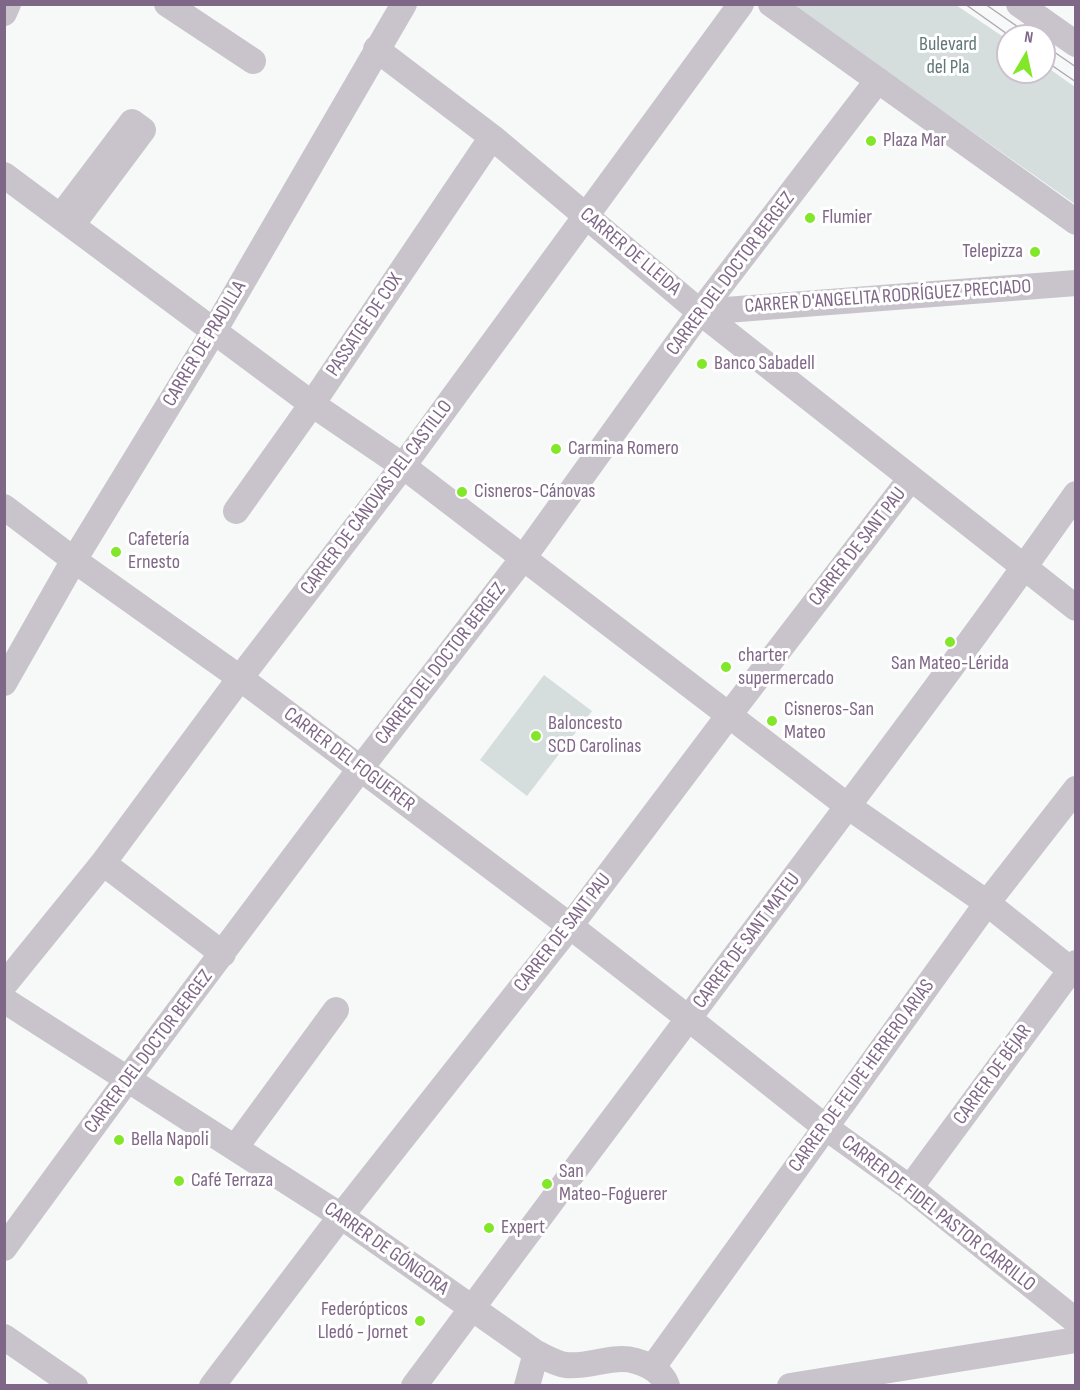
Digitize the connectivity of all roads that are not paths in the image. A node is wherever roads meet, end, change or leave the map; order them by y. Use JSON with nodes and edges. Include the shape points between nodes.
{"nodes":[{"id":1,"x":8,"y":4,"type":"edge"},
{"id":2,"x":167,"y":4,"type":"edge"},
{"id":3,"x":741,"y":4,"type":"edge"},
{"id":4,"x":771,"y":4,"type":"edge"},
{"id":5,"x":1019,"y":4,"type":"edge"},
{"id":6,"x":401,"y":5,"type":"edge"},
{"id":7,"x":4,"y":13,"type":"edge"},
{"id":8,"x":1076,"y":44,"type":"edge"},
{"id":9,"x":376,"y":49,"type":"junction"},
{"id":10,"x":253,"y":61,"type":"dead end"},
{"id":11,"x":878,"y":80,"type":"junction"},
{"id":12,"x":492,"y":137,"type":"junction"},
{"id":13,"x":4,"y":175,"type":"edge"},
{"id":14,"x":586,"y":215,"type":"junction"},
{"id":15,"x":1076,"y":222,"type":"edge"},
{"id":16,"x":1076,"y":283,"type":"edge"},
{"id":17,"x":700,"y":312,"type":"junction"},
{"id":18,"x":214,"y":331,"type":"junction"},
{"id":19,"x":312,"y":404,"type":"junction"},
{"id":20,"x":403,"y":466,"type":"junction"},
{"id":21,"x":910,"y":478,"type":"junction"},
{"id":22,"x":1076,"y":494,"type":"edge"},
{"id":23,"x":4,"y":507,"type":"edge"},
{"id":24,"x":236,"y":511,"type":"dead end"},
{"id":25,"x":524,"y":557,"type":"junction"},
{"id":26,"x":74,"y":560,"type":"junction"},
{"id":27,"x":1024,"y":567,"type":"junction"},
{"id":28,"x":1076,"y":608,"type":"edge"},
{"id":29,"x":240,"y":678,"type":"junction"},
{"id":30,"x":4,"y":683,"type":"edge"},
{"id":31,"x":729,"y":715,"type":"junction"},
{"id":32,"x":360,"y":768,"type":"junction"},
{"id":33,"x":1076,"y":789,"type":"edge"},
{"id":34,"x":849,"y":807,"type":"junction"},
{"id":35,"x":103,"y":863,"type":"junction"},
{"id":36,"x":987,"y":903,"type":"junction"},
{"id":37,"x":570,"y":926,"type":"junction"},
{"id":38,"x":223,"y":954,"type":"junction"},
{"id":39,"x":1074,"y":969,"type":"edge"},
{"id":40,"x":4,"y":985,"type":"edge"},
{"id":41,"x":4,"y":1000,"type":"edge"},
{"id":42,"x":336,"y":1010,"type":"dead end"},
{"id":43,"x":688,"y":1018,"type":"junction"},
{"id":44,"x":127,"y":1080,"type":"junction"},
{"id":45,"x":825,"y":1128,"type":"junction"},
{"id":46,"x":235,"y":1148,"type":"junction"},
{"id":47,"x":910,"y":1188,"type":"junction"},
{"id":48,"x":341,"y":1216,"type":"junction"},
{"id":49,"x":4,"y":1248,"type":"edge"},
{"id":50,"x":471,"y":1309,"type":"junction"},
{"id":51,"x":1076,"y":1321,"type":"edge"},
{"id":52,"x":4,"y":1336,"type":"edge"},
{"id":53,"x":1076,"y":1340,"type":"edge"},
{"id":54,"x":536,"y":1353,"type":"junction"},
{"id":55,"x":660,"y":1376,"type":"edge"},
{"id":56,"x":75,"y":1386,"type":"edge"},
{"id":57,"x":212,"y":1386,"type":"edge"},
{"id":58,"x":414,"y":1386,"type":"edge"},
{"id":59,"x":527,"y":1386,"type":"edge"},
{"id":60,"x":790,"y":1386,"type":"edge"}],
"edges":[{"from":1,"to":7,"type":"street"},
{"from":2,"to":10,"type":"street"},
{"from":3,"to":14,"type":"street","name":"CARRER DE CÁNOVAS DEL CASTILLO"},
{"from":4,"to":11,"type":"street"},
{"from":5,"to":8,"type":"street"},
{"from":6,"to":9,"type":"street","name":"CARRER DE PRADILLA"},
{"from":9,"to":12,"type":"street","name":"CARRER DE LLEIDA"},
{"from":9,"to":18,"type":"street","name":"CARRER DE PRADILLA"},
{"from":11,"to":15,"type":"street"},
{"from":11,"to":17,"type":"street","name":"CARRER DEL DOCTOR BERGEZ"},
{"from":12,"to":14,"type":"street","name":"CARRER DE LLEIDA"},
{"from":12,"to":19,"type":"street","name":"PASSATGE DE COX"},
{"from":13,"to":18,"type":"street"},
{"from":14,"to":17,"type":"street","name":"CARRER DE LLEIDA"},
{"from":14,"to":20,"type":"street","name":"CARRER DE CÁNOVAS DEL CASTILLO"},
{"from":16,"to":17,"type":"street","name":"CARRER D'ANGELITA RODRÍGUEZ PRECIADO"},
{"from":17,"to":21,"type":"street","name":"CARRER DE LLEIDA"},
{"from":17,"to":25,"type":"street","name":"CARRER DEL DOCTOR BERGEZ"},
{"from":18,"to":19,"type":"street"},
{"from":18,"to":26,"type":"street","name":"CARRER DE PRADILLA"},
{"from":19,"to":20,"type":"street"},
{"from":19,"to":24,"type":"street","name":"PASSATGE DE COX"},
{"from":20,"to":25,"type":"street"},
{"from":20,"to":29,"type":"street","name":"CARRER DE CÁNOVAS DEL CASTILLO"},
{"from":21,"to":27,"type":"street","name":"CARRER DE LLEIDA"},
{"from":21,"to":31,"type":"street","name":"CARRER DE SANT PAU"},
{"from":22,"to":27,"type":"street","name":"CARRER DE SANT MATEU"},
{"from":23,"to":26,"type":"street","name":"CARRER DEL FOGUERER"},
{"from":25,"to":31,"type":"street"},
{"from":25,"to":32,"type":"street","name":"CARRER DEL DOCTOR BERGEZ"},
{"from":26,"to":29,"type":"street","name":"CARRER DEL FOGUERER"},
{"from":26,"to":30,"type":"street","name":"CARRER DE PRADILLA"},
{"from":27,"to":28,"type":"street","name":"CARRER DE LLEIDA"},
{"from":27,"to":34,"type":"street","name":"CARRER DE SANT MATEU"},
{"from":29,"to":32,"type":"street","name":"CARRER DEL FOGUERER"},
{"from":29,"to":35,"type":"street","name":"CARRER DE CÁNOVAS DEL CASTILLO"},
{"from":31,"to":34,"type":"street"},
{"from":31,"to":37,"type":"street","name":"CARRER DE SANT PAU"},
{"from":32,"to":37,"type":"street","name":"CARRER DEL FOGUERER"},
{"from":32,"to":38,"type":"street","name":"CARRER DEL DOCTOR BERGEZ"},
{"from":33,"to":36,"type":"street","name":"CARRER DE FELIPE HERRERO ARIAS"},
{"from":34,"to":36,"type":"street"},
{"from":34,"to":43,"type":"street","name":"CARRER DE SANT MATEU"},
{"from":35,"to":38,"type":"street"},
{"from":35,"to":40,"type":"street","name":"CARRER DE CÁNOVAS DEL CASTILLO"},
{"from":36,"to":39,"type":"street"},
{"from":36,"to":45,"type":"street","name":"CARRER DE FELIPE HERRERO ARIAS"},
{"from":37,"to":43,"type":"street","name":"CARRER DEL FOGUERER"},
{"from":37,"to":48,"type":"street","name":"CARRER DE SANT PAU"},
{"from":38,"to":44,"type":"street","name":"CARRER DEL DOCTOR BERGEZ"},
{"from":39,"to":47,"type":"street","name":"CARRER DE BÉJAR"},
{"from":41,"to":44,"type":"street","name":"CARRER DE GÓNGORA"},
{"from":42,"to":46,"type":"street"},
{"from":43,"to":45,"type":"street","name":"CARRER DE FIDEL PASTOR CARRILLO"},
{"from":43,"to":50,"type":"street","name":"CARRER DE SANT MATEU"},
{"from":44,"to":46,"type":"street","name":"CARRER DE GÓNGORA"},
{"from":44,"to":49,"type":"street","name":"CARRER DEL DOCTOR BERGEZ"},
{"from":45,"to":47,"type":"street","name":"CARRER DE FIDEL PASTOR CARRILLO"},
{"from":45,"to":55,"type":"street","name":"CARRER DE FELIPE HERRERO ARIAS"},
{"from":46,"to":48,"type":"street","name":"CARRER DE GÓNGORA"},
{"from":47,"to":51,"type":"street","name":"CARRER DE FIDEL PASTOR CARRILLO"},
{"from":48,"to":50,"type":"street","name":"CARRER DE GÓNGORA"},
{"from":48,"to":57,"type":"street","name":"CARRER DE SANT PAU"},
{"from":50,"to":54,"type":"street","name":"CARRER DE GÓNGORA"},
{"from":50,"to":58,"type":"street","name":"CARRER DE SANT MATEU"},
{"from":52,"to":56,"type":"street"},
{"from":53,"to":60,"type":"street"},
{"from":54,"to":55,"type":"street","name":"CARRER DE GÓNGORA","via":[[564,1365],[624,1359]]},
{"from":54,"to":59,"type":"street"}]}
